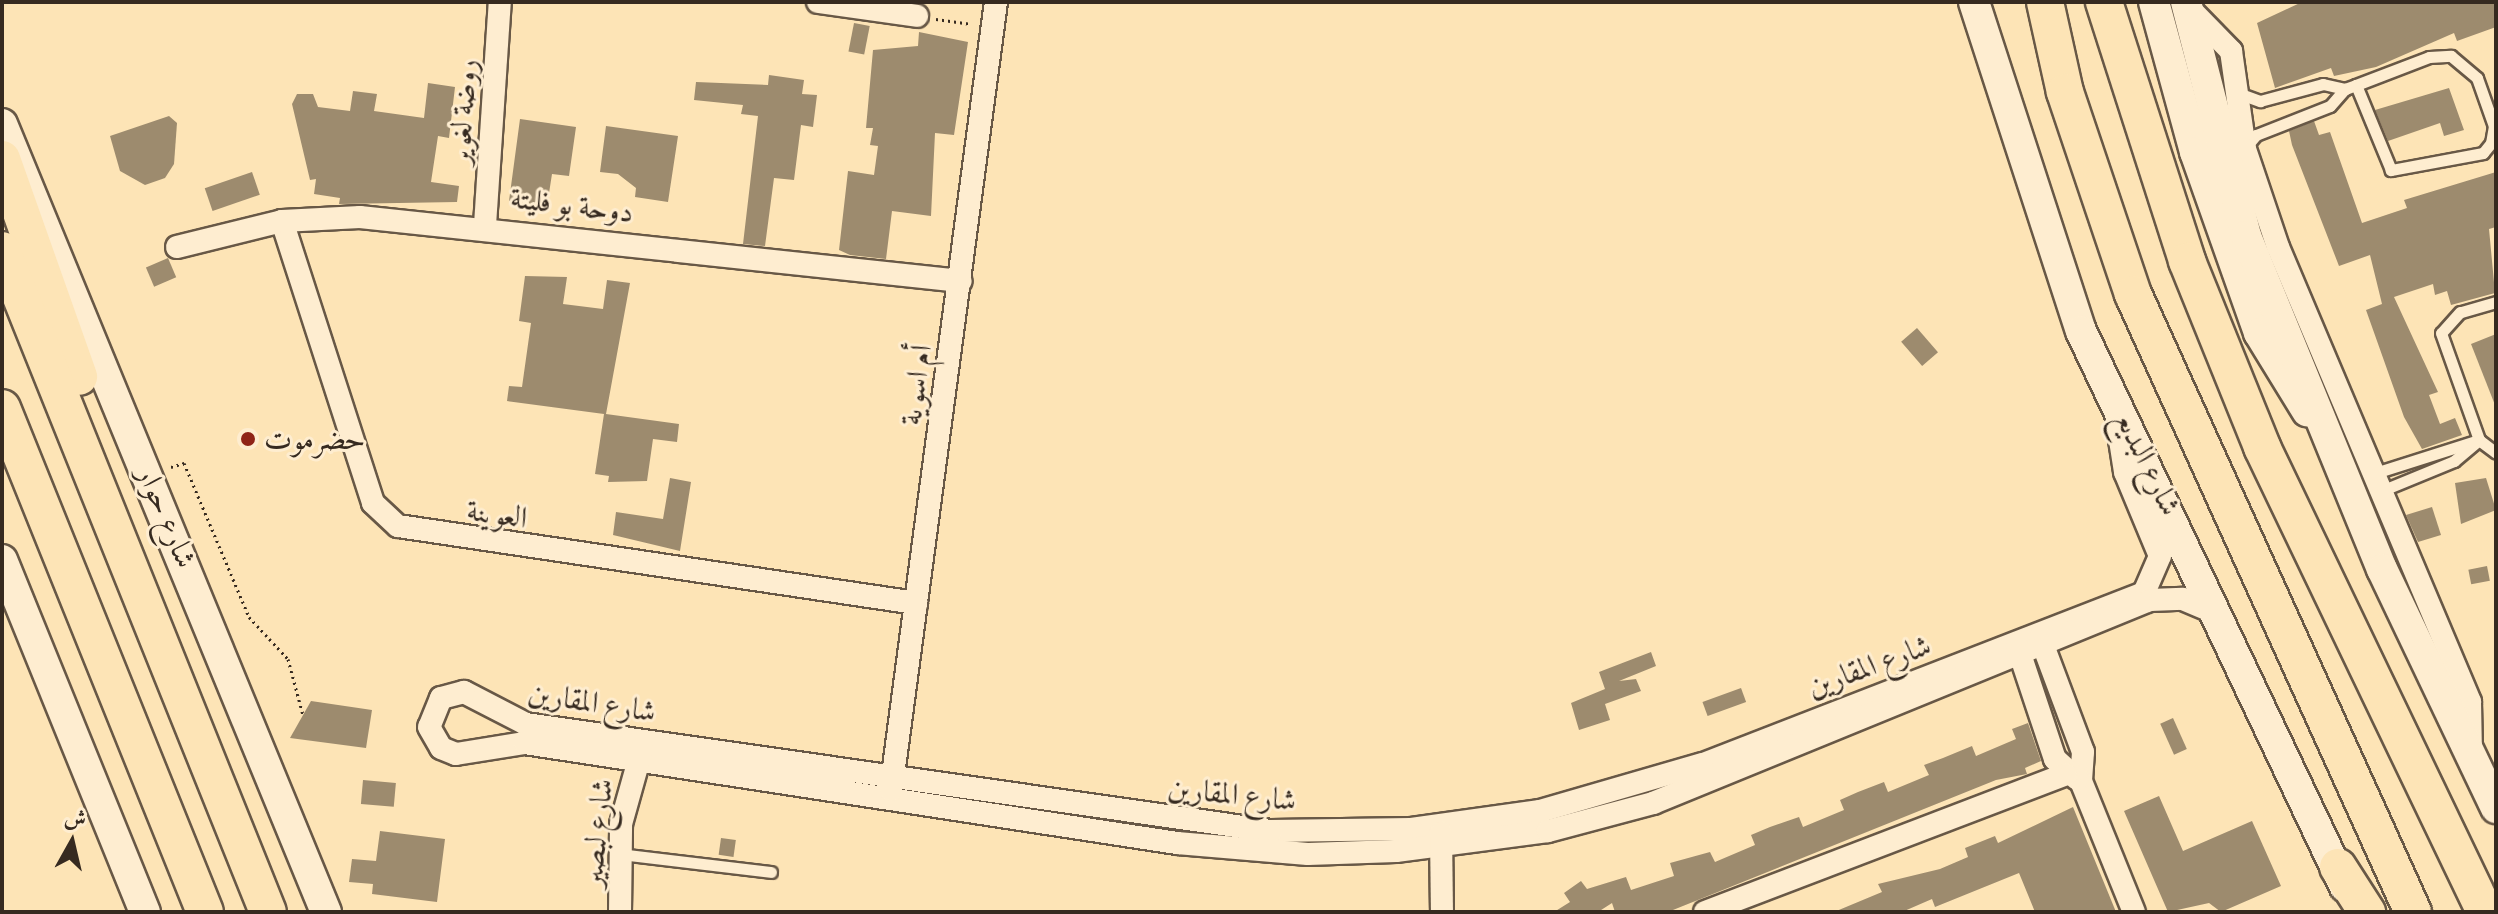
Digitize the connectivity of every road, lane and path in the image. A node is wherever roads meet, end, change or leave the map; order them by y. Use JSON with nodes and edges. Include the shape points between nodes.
{"nodes":[{"id":1,"x":500,"y":2,"type":"edge"},
{"id":2,"x":818,"y":2,"type":"edge"},
{"id":3,"x":826,"y":2,"type":"edge"},
{"id":4,"x":996,"y":2,"type":"edge"},
{"id":5,"x":1974,"y":2,"type":"edge"},
{"id":6,"x":2045,"y":2,"type":"edge"},
{"id":7,"x":2104,"y":2,"type":"edge"},
{"id":8,"x":2154,"y":2,"type":"edge"},
{"id":9,"x":2186,"y":2,"type":"edge"},
{"id":10,"x":917,"y":16,"type":"joint"},
{"id":11,"x":991,"y":27,"type":"junction"},
{"id":12,"x":2350,"y":87,"type":"junction"},
{"id":13,"x":2231,"y":90,"type":"junction"},
{"id":14,"x":2,"y":124,"type":"edge"},
{"id":15,"x":2245,"y":149,"type":"junction"},
{"id":16,"x":2,"y":159,"type":"edge"},
{"id":17,"x":282,"y":221,"type":"junction"},
{"id":18,"x":485,"y":225,"type":"junction"},
{"id":19,"x":177,"y":247,"type":"dead end"},
{"id":20,"x":2,"y":250,"type":"edge"},
{"id":21,"x":961,"y":281,"type":"junction"},
{"id":22,"x":2496,"y":302,"type":"edge"},
{"id":23,"x":2113,"y":393,"type":"junction"},
{"id":24,"x":2,"y":408,"type":"edge"},
{"id":25,"x":2479,"y":440,"type":"junction"},
{"id":26,"x":2335,"y":448,"type":"junction"},
{"id":27,"x":2,"y":452,"type":"edge"},
{"id":28,"x":2496,"y":453,"type":"edge"},
{"id":29,"x":148,"y":473,"type":"junction"},
{"id":30,"x":2378,"y":482,"type":"junction"},
{"id":31,"x":110,"y":515,"type":"junction"},
{"id":32,"x":52,"y":533,"type":"junction"},
{"id":33,"x":2,"y":560,"type":"edge"},
{"id":34,"x":916,"y":603,"type":"junction"},
{"id":35,"x":2223,"y":617,"type":"junction"},
{"id":36,"x":2041,"y":641,"type":"junction"},
{"id":37,"x":2019,"y":650,"type":"junction"},
{"id":38,"x":303,"y":715,"type":"dead end"},
{"id":39,"x":653,"y":742,"type":"junction"},
{"id":40,"x":635,"y":760,"type":"junction"},
{"id":41,"x":2470,"y":763,"type":"junction"},
{"id":42,"x":2074,"y":777,"type":"junction"},
{"id":43,"x":891,"y":787,"type":"junction"},
{"id":44,"x":2496,"y":808,"type":"edge"},
{"id":45,"x":161,"y":810,"type":"junction"},
{"id":46,"x":1440,"y":836,"type":"junction"},
{"id":47,"x":619,"y":854,"type":"junction"},
{"id":48,"x":2338,"y":867,"type":"junction"},
{"id":49,"x":771,"y":872,"type":"dead end"},
{"id":50,"x":145,"y":912,"type":"edge"},
{"id":51,"x":177,"y":912,"type":"edge"},
{"id":52,"x":205,"y":912,"type":"edge"},
{"id":53,"x":268,"y":912,"type":"edge"},
{"id":54,"x":326,"y":912,"type":"edge"},
{"id":55,"x":620,"y":912,"type":"edge"},
{"id":56,"x":1442,"y":912,"type":"edge"},
{"id":57,"x":1705,"y":912,"type":"edge"},
{"id":58,"x":2134,"y":912,"type":"edge"},
{"id":59,"x":2353,"y":912,"type":"edge"},
{"id":60,"x":2367,"y":912,"type":"edge"},
{"id":61,"x":2413,"y":912,"type":"edge"},
{"id":62,"x":2485,"y":912,"type":"edge"}],
"edges":[{"from":1,"to":18,"type":"street","name":"روضة لغوير"},
{"from":2,"to":3,"type":"street"},
{"from":3,"to":10,"type":"street"},
{"from":4,"to":11,"type":"street","name":"أم اسوية"},
{"from":5,"to":23,"type":"main road","name":"شارع البديع","via":[[2061,282]]},
{"from":6,"to":61,"type":"highway","name":"شارع البديع","via":[[2065,92],[2133,294]]},
{"from":7,"to":62,"type":"highway","via":[[2187,261],[2262,447]]},
{"from":8,"to":26,"type":"main road","via":[[2195,152],[2259,333]]},
{"from":9,"to":13,"type":"street","via":[[2231,51]]},
{"from":9,"to":26,"type":"main road","via":[[2246,236]]},
{"from":10,"to":11,"type":"path"},
{"from":11,"to":21,"type":"street","name":"أم اسوية"},
{"from":12,"to":12,"type":"lane","via":[[2429,57],[2459,60],[2477,78],[2494,126],[2491,143],[2483,153],[2391,170]]},
{"from":12,"to":13,"type":"lane","via":[[2323,84],[2260,101]]},
{"from":12,"to":15,"type":"lane","via":[[2330,106],[2256,135]]},
{"from":13,"to":15,"type":"street"},
{"from":14,"to":29,"type":"main road","name":"شارع حوار"},
{"from":15,"to":30,"type":"street","via":[[2278,247]]},
{"from":16,"to":31,"type":"highway","via":[[90,412]]},
{"from":17,"to":18,"type":"street","name":"دوحة بو فليتة","via":[[360,217]]},
{"from":17,"to":19,"type":"street","name":"دوحة بو فليتة"},
{"from":17,"to":34,"type":"street","name":"العوينة","via":[[373,503],[398,526]]},
{"from":18,"to":21,"type":"street","name":"دوحة بو فليتة"},
{"from":20,"to":31,"type":"highway","name":"شارع حوار"},
{"from":21,"to":34,"type":"street","name":"أم اسوية"},
{"from":22,"to":25,"type":"lane","via":[[2460,312],[2441,333]]},
{"from":23,"to":35,"type":"main road","name":"شارع البديع"},
{"from":23,"to":36,"type":"street","name":"شارع المقارين","via":[[2125,472],[2158,546],[2157,576],[2136,598]]},
{"from":24,"to":32,"type":"highway"},
{"from":25,"to":28,"type":"lane"},
{"from":25,"to":30,"type":"lane"},
{"from":25,"to":30,"type":"lane","via":[[2454,461]]},
{"from":26,"to":41,"type":"main road"},
{"from":27,"to":32,"type":"highway"},
{"from":29,"to":38,"type":"path","via":[[184,463],[249,617],[295,672]]},
{"from":29,"to":54,"type":"main road","name":"شارع حوار"},
{"from":30,"to":41,"type":"street","via":[[2470,702]]},
{"from":31,"to":53,"type":"highway","name":"شارع حوار"},
{"from":32,"to":45,"type":"highway"},
{"from":33,"to":50,"type":"main road"},
{"from":34,"to":43,"type":"street","name":"أم اسوية"},
{"from":35,"to":36,"type":"street","name":"شارع المقارين","via":[[2194,602],[2161,598]]},
{"from":35,"to":48,"type":"main road","name":"شارع البديع"},
{"from":36,"to":37,"type":"street","name":"شارع المقارين"},
{"from":36,"to":42,"type":"street","via":[[2083,752]]},
{"from":37,"to":42,"type":"street"},
{"from":37,"to":46,"type":"street","name":"شارع المقارين","via":[[1662,778]]},
{"from":39,"to":40,"type":"street"},
{"from":39,"to":40,"type":"street","name":"شارع المقارين","via":[[514,722],[464,692],[441,698],[429,719],[435,742],[456,754],[525,743]]},
{"from":39,"to":43,"type":"street","name":"شارع المقارين"},
{"from":40,"to":43,"type":"street","name":"شارع المقارين"},
{"from":40,"to":47,"type":"street","name":"شارع لبصير"},
{"from":41,"to":44,"type":"main road"},
{"from":42,"to":57,"type":"street"},
{"from":42,"to":58,"type":"street"},
{"from":43,"to":46,"type":"street","name":"شارع المقارين","via":[[1240,829]]},
{"from":45,"to":51,"type":"highway"},
{"from":45,"to":52,"type":"highway"},
{"from":46,"to":56,"type":"street"},
{"from":47,"to":49,"type":"lane"},
{"from":47,"to":55,"type":"street","name":"شارع لبصير"},
{"from":48,"to":59,"type":"main road","name":"شارع البديع"},
{"from":48,"to":60,"type":"highway"}]}
